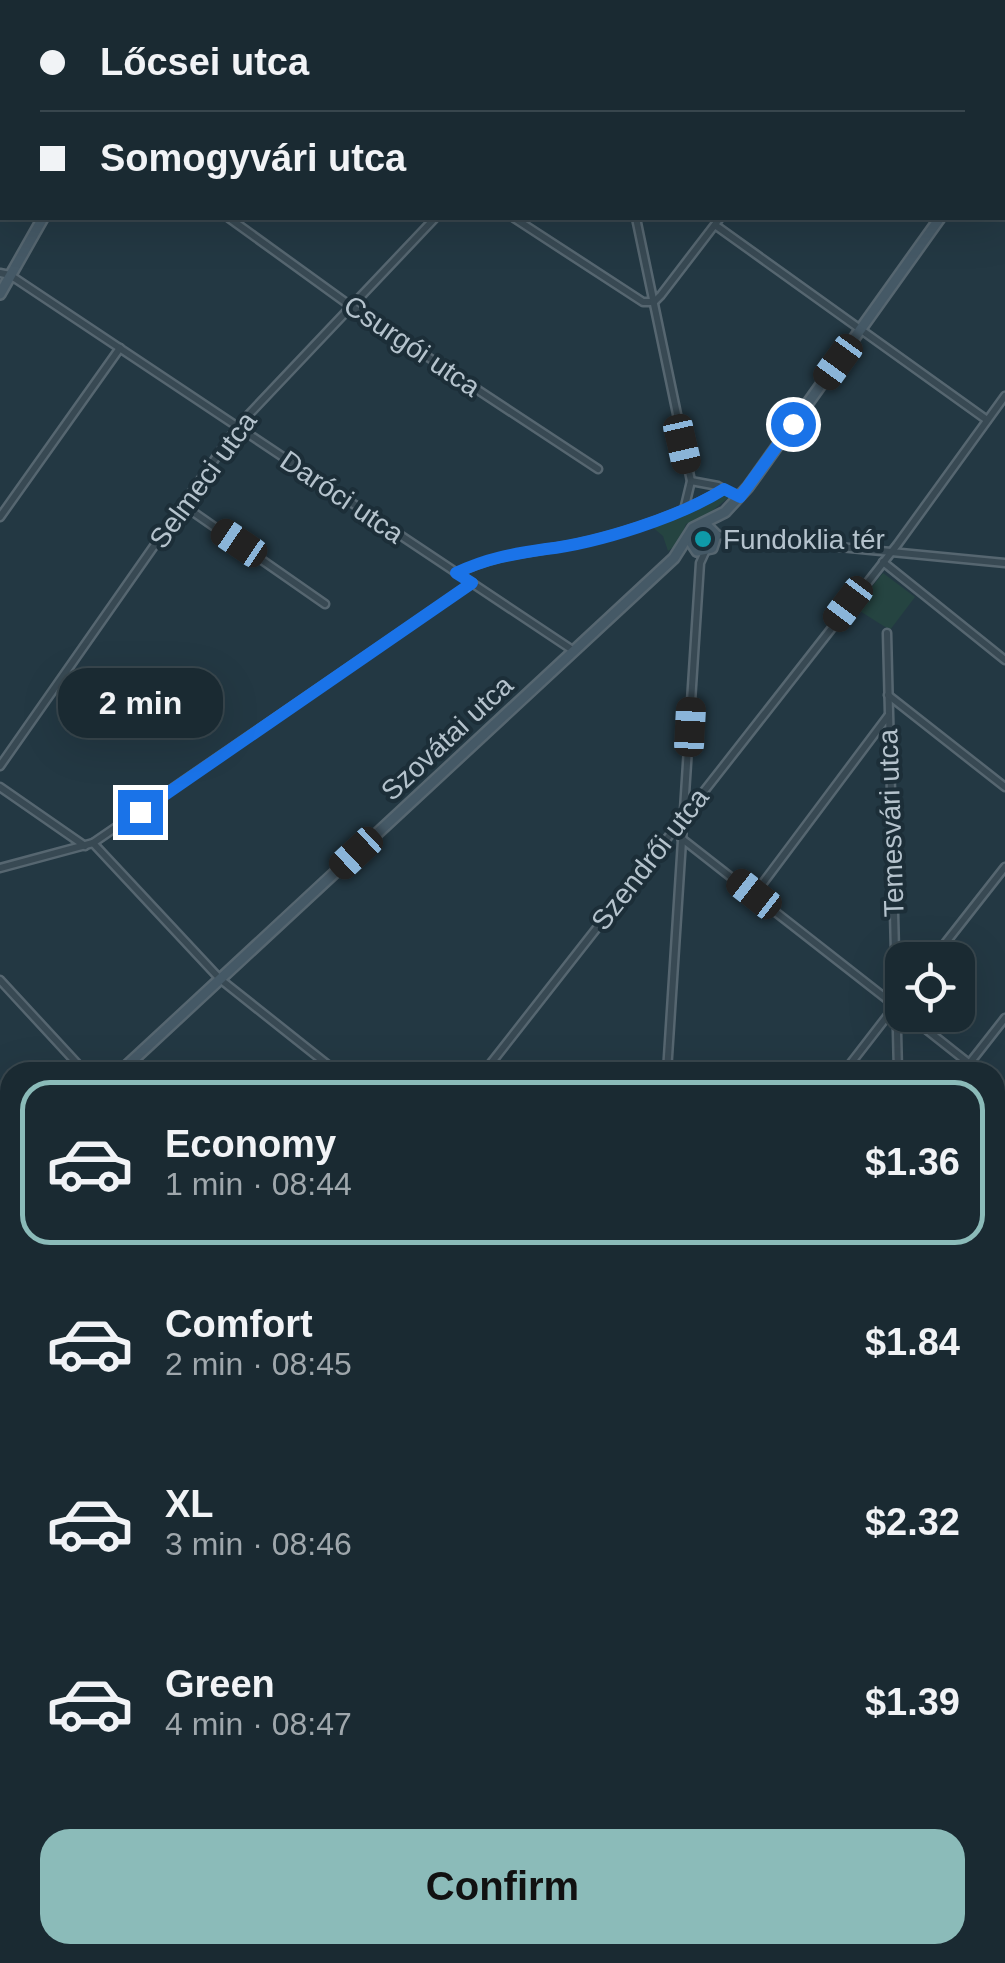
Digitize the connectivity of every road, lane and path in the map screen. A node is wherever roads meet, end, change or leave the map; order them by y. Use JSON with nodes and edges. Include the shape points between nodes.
{"nodes":[{"id":1,"x":42,"y":220,"type":"edge"},
{"id":2,"x":232,"y":220,"type":"edge"},
{"id":3,"x":433,"y":220,"type":"edge"},
{"id":4,"x":517,"y":220,"type":"edge"},
{"id":5,"x":636,"y":220,"type":"edge"},
{"id":6,"x":939,"y":220,"type":"edge"},
{"id":7,"x":717,"y":221,"type":"edge"},
{"id":8,"x":5,"y":274,"type":"edge"},
{"id":9,"x":0,"y":294,"type":"edge"},
{"id":10,"x":654,"y":302,"type":"junction"},
{"id":11,"x":352,"y":307,"type":"junction"},
{"id":12,"x":860,"y":330,"type":"junction"},
{"id":13,"x":120,"y":348,"type":"junction"},
{"id":14,"x":1005,"y":396,"type":"edge"},
{"id":15,"x":1005,"y":406,"type":"edge"},
{"id":16,"x":996,"y":409,"type":"junction"},
{"id":17,"x":986,"y":420,"type":"junction"},
{"id":18,"x":238,"y":426,"type":"junction"},
{"id":19,"x":598,"y":469,"type":"dead end"},
{"id":20,"x":691,"y":482,"type":"junction"},
{"id":21,"x":724,"y":489,"type":"junction"},
{"id":22,"x":740,"y":497,"type":"junction"},
{"id":23,"x":182,"y":505,"type":"junction"},
{"id":24,"x":684,"y":510,"type":"junction"},
{"id":25,"x":0,"y":517,"type":"edge"},
{"id":26,"x":713,"y":533,"type":"junction"},
{"id":27,"x":689,"y":539,"type":"junction"},
{"id":28,"x":700,"y":551,"type":"junction"},
{"id":29,"x":889,"y":552,"type":"junction"},
{"id":30,"x":674,"y":558,"type":"junction"},
{"id":31,"x":883,"y":562,"type":"junction"},
{"id":32,"x":1005,"y":563,"type":"edge"},
{"id":33,"x":456,"y":573,"type":"junction"},
{"id":34,"x":472,"y":583,"type":"junction"},
{"id":35,"x":325,"y":604,"type":"dead end"},
{"id":36,"x":886,"y":633,"type":"dead end"},
{"id":37,"x":574,"y":650,"type":"junction"},
{"id":38,"x":1005,"y":660,"type":"edge"},
{"id":39,"x":887,"y":694,"type":"junction"},
{"id":40,"x":888,"y":716,"type":"junction"},
{"id":41,"x":0,"y":766,"type":"edge"},
{"id":42,"x":0,"y":787,"type":"edge"},
{"id":43,"x":1005,"y":787,"type":"edge"},
{"id":44,"x":682,"y":817,"type":"junction"},
{"id":45,"x":682,"y":838,"type":"junction"},
{"id":46,"x":89,"y":844,"type":"junction"},
{"id":47,"x":1005,"y":867,"type":"edge"},
{"id":48,"x":0,"y":868,"type":"edge"},
{"id":49,"x":754,"y":894,"type":"junction"},
{"id":50,"x":899,"y":942,"type":"edge"},
{"id":51,"x":946,"y":942,"type":"edge"},
{"id":52,"x":0,"y":980,"type":"edge"},
{"id":53,"x":220,"y":980,"type":"junction"},
{"id":54,"x":885,"y":998,"type":"edge"},
{"id":55,"x":1005,"y":1018,"type":"edge"},
{"id":56,"x":885,"y":1029,"type":"edge"},
{"id":57,"x":901,"y":1032,"type":"edge"},
{"id":58,"x":929,"y":1032,"type":"edge"},
{"id":59,"x":75,"y":1062,"type":"edge"},
{"id":60,"x":131,"y":1062,"type":"edge"},
{"id":61,"x":324,"y":1062,"type":"edge"},
{"id":62,"x":492,"y":1062,"type":"edge"},
{"id":63,"x":669,"y":1062,"type":"edge"},
{"id":64,"x":854,"y":1062,"type":"edge"},
{"id":65,"x":899,"y":1062,"type":"edge"},
{"id":66,"x":966,"y":1062,"type":"edge"},
{"id":67,"x":971,"y":1062,"type":"edge"}],
"edges":[{"from":1,"to":8,"type":"street"},
{"from":2,"to":11,"type":"street","name":"Csurgói utca"},
{"from":3,"to":11,"type":"street","name":"Selmeci utca"},
{"from":4,"to":10,"type":"street","via":[[643,302]]},
{"from":5,"to":10,"type":"street"},
{"from":6,"to":12,"type":"street"},
{"from":7,"to":10,"type":"street"},
{"from":7,"to":12,"type":"street"},
{"from":8,"to":9,"type":"street"},
{"from":8,"to":13,"type":"street","name":"Daróci utca"},
{"from":10,"to":20,"type":"street"},
{"from":11,"to":18,"type":"street","name":"Selmeci utca"},
{"from":11,"to":19,"type":"street","name":"Csurgói utca"},
{"from":12,"to":17,"type":"street"},
{"from":12,"to":22,"type":"street"},
{"from":13,"to":18,"type":"street","name":"Daróci utca"},
{"from":13,"to":25,"type":"street"},
{"from":14,"to":16,"type":"street","name":"Szendrői utca"},
{"from":15,"to":16,"type":"street"},
{"from":16,"to":17,"type":"street","name":"Szendrői utca"},
{"from":17,"to":29,"type":"street","name":"Szendrői utca"},
{"from":18,"to":23,"type":"street","name":"Selmeci utca"},
{"from":18,"to":33,"type":"street","name":"Daróci utca"},
{"from":20,"to":21,"type":"street"},
{"from":20,"to":24,"type":"street"},
{"from":21,"to":22,"type":"street"},
{"from":21,"to":24,"type":"street"},
{"from":22,"to":26,"type":"street"},
{"from":23,"to":35,"type":"street"},
{"from":23,"to":41,"type":"street","name":"Selmeci utca"},
{"from":24,"to":33,"type":"street","via":[[544,550],[496,556]]},
{"from":26,"to":27,"type":"street","via":[[695,526]]},
{"from":26,"to":28,"type":"street"},
{"from":26,"to":29,"type":"street"},
{"from":27,"to":28,"type":"street"},
{"from":27,"to":30,"type":"street"},
{"from":28,"to":30,"type":"street"},
{"from":28,"to":44,"type":"street"},
{"from":29,"to":31,"type":"street","name":"Szendrői utca"},
{"from":29,"to":32,"type":"street"},
{"from":30,"to":37,"type":"street","name":"Szovátai utca"},
{"from":31,"to":38,"type":"street"},
{"from":31,"to":44,"type":"street","name":"Szendrői utca"},
{"from":33,"to":34,"type":"street","name":"Daróci utca"},
{"from":34,"to":37,"type":"street","name":"Daróci utca"},
{"from":34,"to":46,"type":"street"},
{"from":36,"to":39,"type":"street","name":"Temesvári utca"},
{"from":37,"to":53,"type":"street","name":"Szovátai utca"},
{"from":39,"to":40,"type":"street","name":"Temesvári utca"},
{"from":39,"to":43,"type":"street"},
{"from":40,"to":49,"type":"street"},
{"from":40,"to":50,"type":"street","name":"Temesvári utca"},
{"from":42,"to":46,"type":"street"},
{"from":44,"to":45,"type":"street"},
{"from":44,"to":62,"type":"street","name":"Szendrői utca"},
{"from":45,"to":49,"type":"street"},
{"from":45,"to":63,"type":"street"},
{"from":46,"to":48,"type":"street"},
{"from":46,"to":53,"type":"street"},
{"from":47,"to":51,"type":"street"},
{"from":49,"to":54,"type":"street"},
{"from":52,"to":59,"type":"street"},
{"from":53,"to":60,"type":"street","name":"Szovátai utca"},
{"from":53,"to":61,"type":"street"},
{"from":55,"to":67,"type":"street"},
{"from":56,"to":64,"type":"street"},
{"from":57,"to":65,"type":"street","name":"Temesvári utca"},
{"from":58,"to":66,"type":"street"}]}
